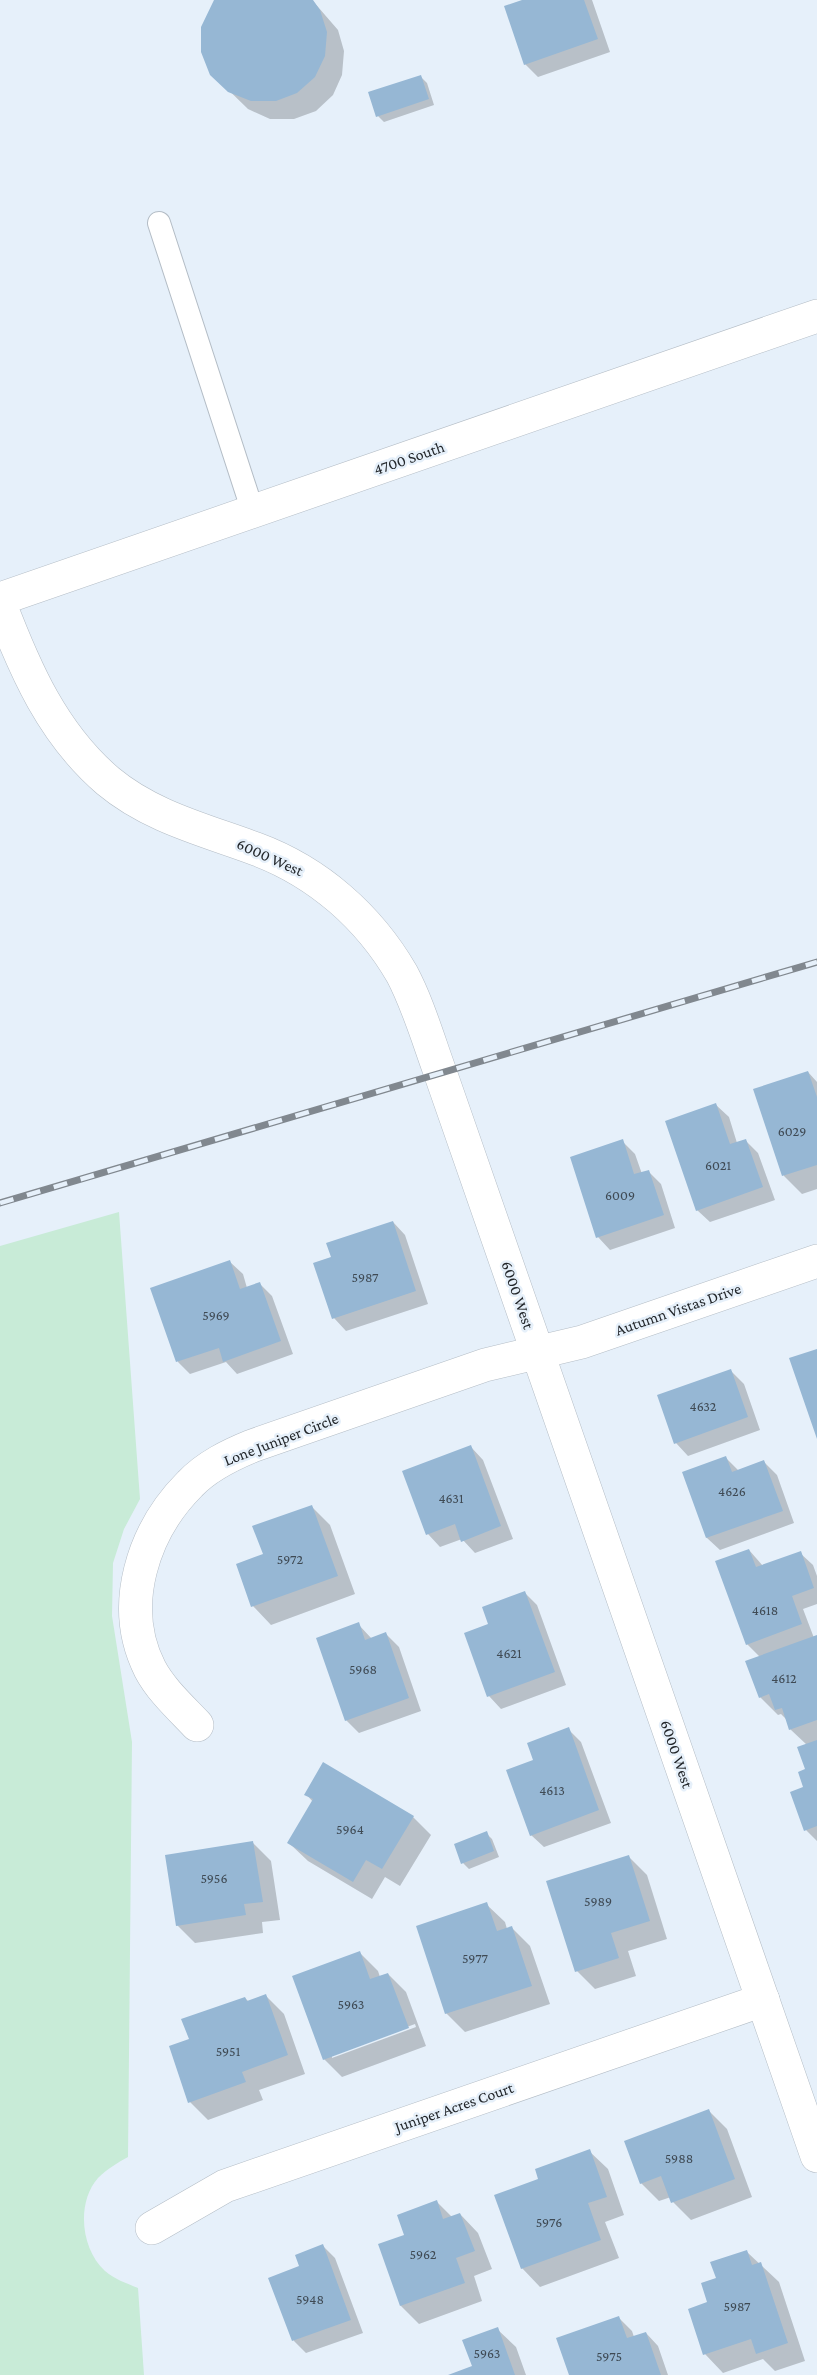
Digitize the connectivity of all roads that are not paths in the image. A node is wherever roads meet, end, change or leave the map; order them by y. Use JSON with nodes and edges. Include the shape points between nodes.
{"nodes":[{"id":1,"x":159,"y":223,"type":"dead end"},
{"id":2,"x":817,"y":316,"type":"edge"},
{"id":3,"x":253,"y":512,"type":"junction"},
{"id":4,"x":0,"y":599,"type":"edge"},
{"id":5,"x":0,"y":604,"type":"edge"},
{"id":6,"x":817,"y":1261,"type":"edge"},
{"id":7,"x":538,"y":1353,"type":"junction"},
{"id":8,"x":197,"y":1725,"type":"dead end"},
{"id":9,"x":763,"y":2000,"type":"junction"},
{"id":10,"x":817,"y":2156,"type":"edge"},
{"id":11,"x":152,"y":2228,"type":"dead end"}],
"edges":[{"from":1,"to":3,"type":"lane"},
{"from":2,"to":3,"type":"street","name":"4700 South"},
{"from":3,"to":4,"type":"street","name":"4700 South"},
{"from":5,"to":7,"type":"street","name":"6000 West","via":[[43,701],[75,747],[110,782],[175,821],[300,869],[344,901],[386,949],[416,1006]]},
{"from":6,"to":7,"type":"street","name":"Autumn Vistas Drive","via":[[582,1342]]},
{"from":7,"to":8,"type":"street","name":"Lone Juniper Circle","via":[[486,1365],[252,1446],[228,1456],[191,1482],[160,1521],[150,1541],[137,1586],[136,1610],[138,1634],[150,1669]]},
{"from":7,"to":9,"type":"street","name":"6000 West"},
{"from":9,"to":10,"type":"street","name":"6000 West"},
{"from":9,"to":11,"type":"street","name":"Juniper Acres Court","via":[[225,2186]]}]}
